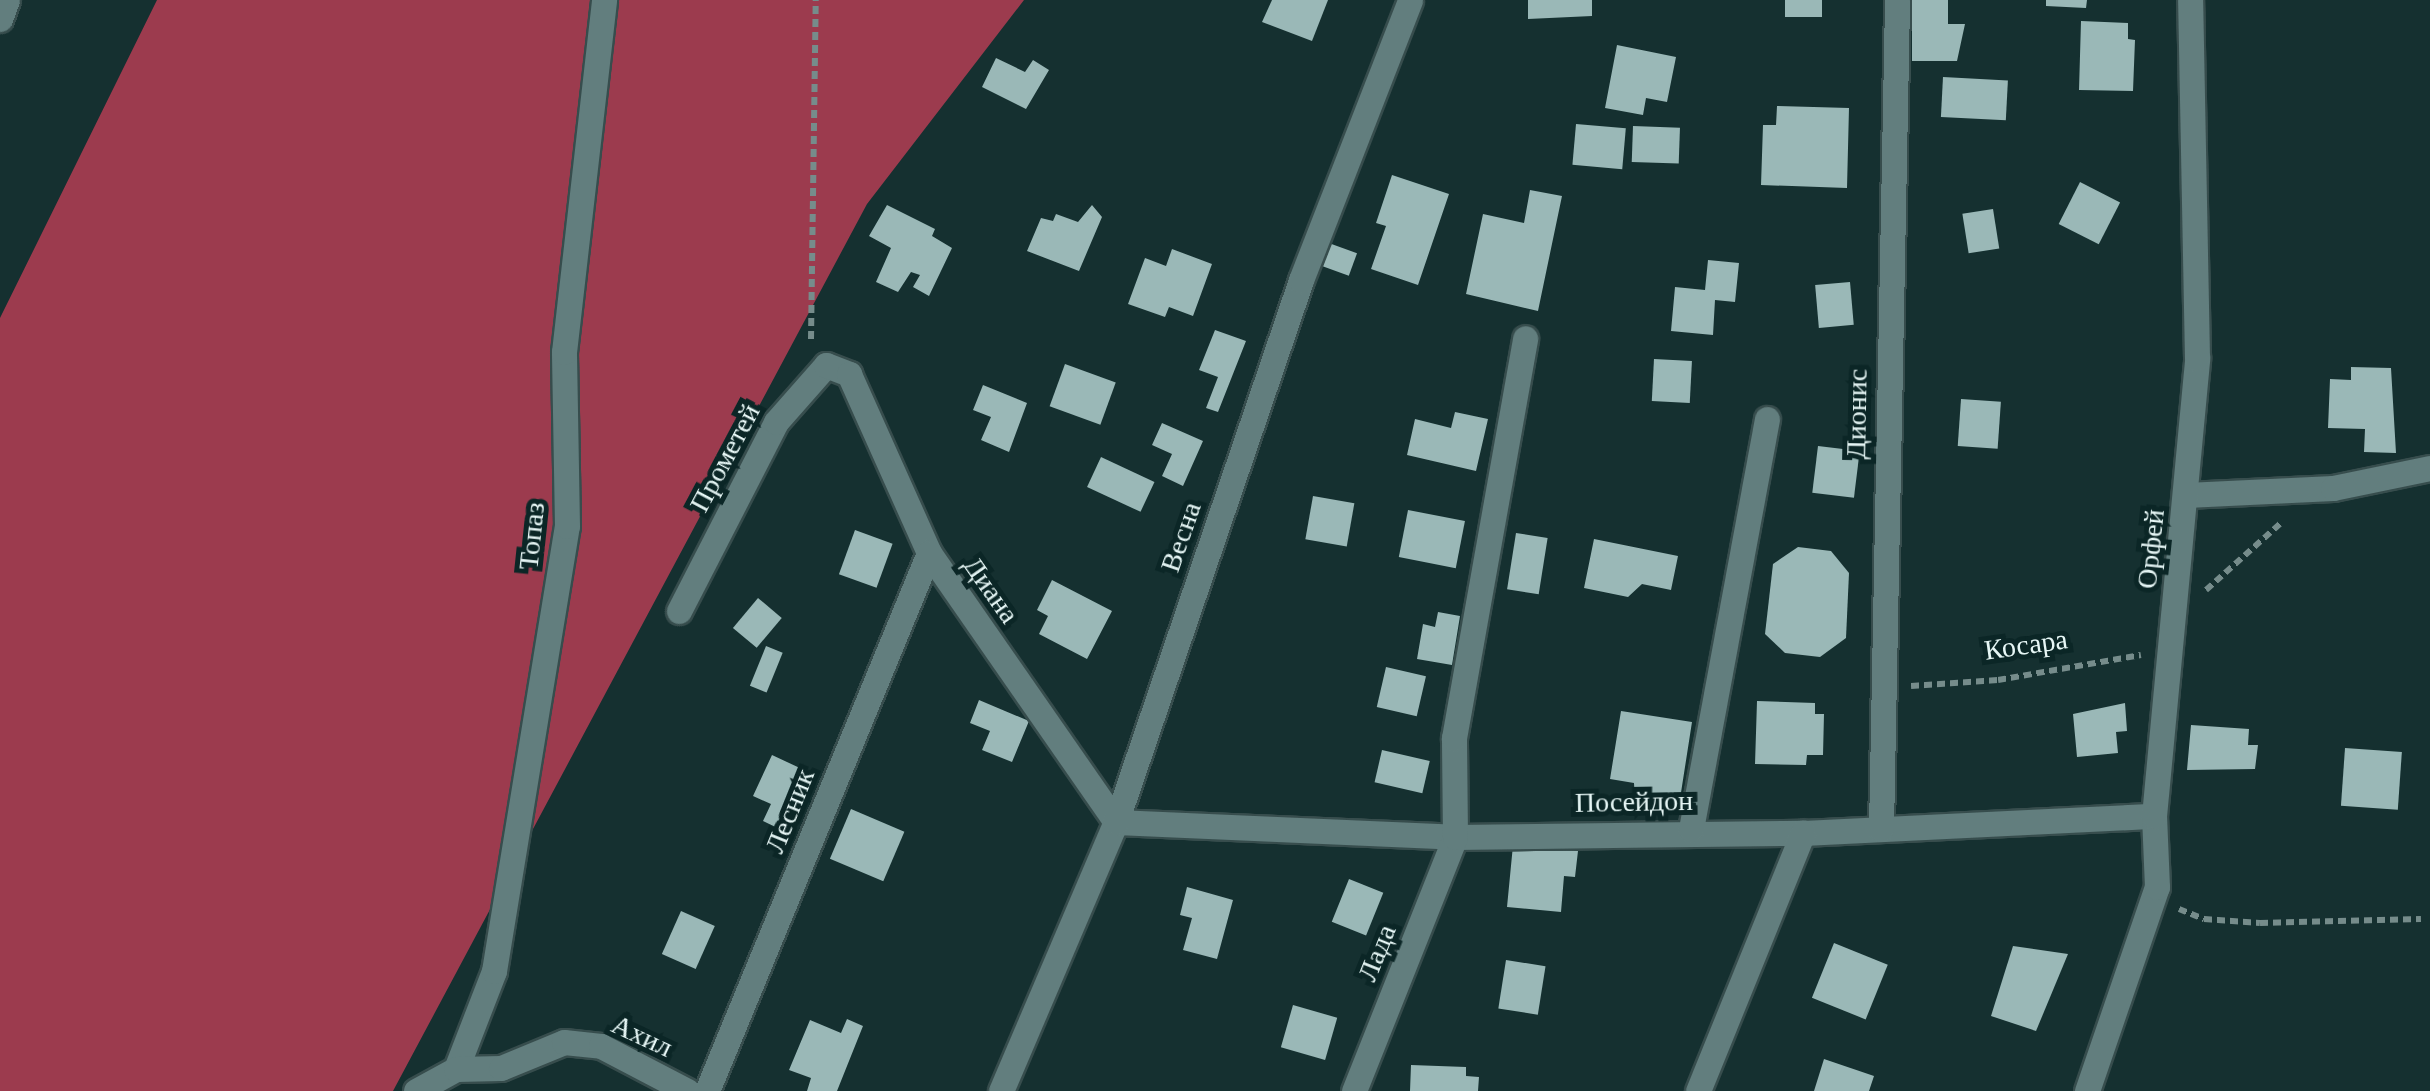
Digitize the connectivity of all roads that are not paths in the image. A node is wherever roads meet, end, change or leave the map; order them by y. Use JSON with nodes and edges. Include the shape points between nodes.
{"nodes":[{"id":1,"x":7,"y":0,"type":"edge"},
{"id":2,"x":604,"y":0,"type":"edge"},
{"id":3,"x":1410,"y":0,"type":"edge"},
{"id":4,"x":1897,"y":0,"type":"edge"},
{"id":5,"x":2190,"y":0,"type":"edge"},
{"id":6,"x":0,"y":20,"type":"edge"},
{"id":7,"x":1525,"y":338,"type":"dead end"},
{"id":8,"x":849,"y":374,"type":"joint"},
{"id":9,"x":1766,"y":419,"type":"dead end"},
{"id":10,"x":2430,"y":468,"type":"edge"},
{"id":11,"x":2186,"y":495,"type":"junction"},
{"id":12,"x":929,"y":553,"type":"junction"},
{"id":13,"x":678,"y":611,"type":"dead end"},
{"id":14,"x":2154,"y":816,"type":"junction"},
{"id":15,"x":1116,"y":822,"type":"junction"},
{"id":16,"x":1691,"y":829,"type":"junction"},
{"id":17,"x":1880,"y":829,"type":"junction"},
{"id":18,"x":1803,"y":832,"type":"junction"},
{"id":19,"x":1455,"y":837,"type":"junction"},
{"id":20,"x":456,"y":1069,"type":"junction"},
{"id":21,"x":416,"y":1091,"type":"edge"},
{"id":22,"x":686,"y":1091,"type":"edge"},
{"id":23,"x":706,"y":1091,"type":"edge"},
{"id":24,"x":1001,"y":1091,"type":"edge"},
{"id":25,"x":1354,"y":1091,"type":"edge"},
{"id":26,"x":1698,"y":1091,"type":"edge"},
{"id":27,"x":2087,"y":1091,"type":"edge"}],
"edges":[{"from":1,"to":6,"type":"street"},
{"from":2,"to":20,"type":"street","name":"Топаз","via":[[564,352],[567,526],[494,971]]},
{"from":3,"to":15,"type":"street","name":"Весна","via":[[1301,280]]},
{"from":4,"to":17,"type":"street","name":"Дионис"},
{"from":5,"to":11,"type":"street","name":"Орфей","via":[[2196,358]]},
{"from":7,"to":19,"type":"street","via":[[1454,738]]},
{"from":8,"to":12,"type":"street","name":"Диана"},
{"from":8,"to":13,"type":"street","name":"Прометей","via":[[826,365],[776,422]]},
{"from":9,"to":16,"type":"street"},
{"from":10,"to":11,"type":"street","via":[[2333,488]]},
{"from":11,"to":14,"type":"street","name":"Орфей"},
{"from":12,"to":15,"type":"street","name":"Диана"},
{"from":12,"to":23,"type":"street","name":"Лесник"},
{"from":14,"to":17,"type":"street","name":"Посейдон"},
{"from":14,"to":27,"type":"street","name":"Орфей","via":[[2157,887]]},
{"from":15,"to":19,"type":"street","name":"Посейдон"},
{"from":15,"to":24,"type":"street","name":"Весна"},
{"from":16,"to":18,"type":"street","name":"Посейдон"},
{"from":16,"to":19,"type":"street","name":"Посейдон"},
{"from":17,"to":18,"type":"street","name":"Посейдон"},
{"from":18,"to":26,"type":"street"},
{"from":19,"to":25,"type":"street","name":"Лада"},
{"from":20,"to":21,"type":"street"},
{"from":20,"to":22,"type":"street","name":"Ахил","via":[[501,1068],[564,1042],[601,1046]]}]}
